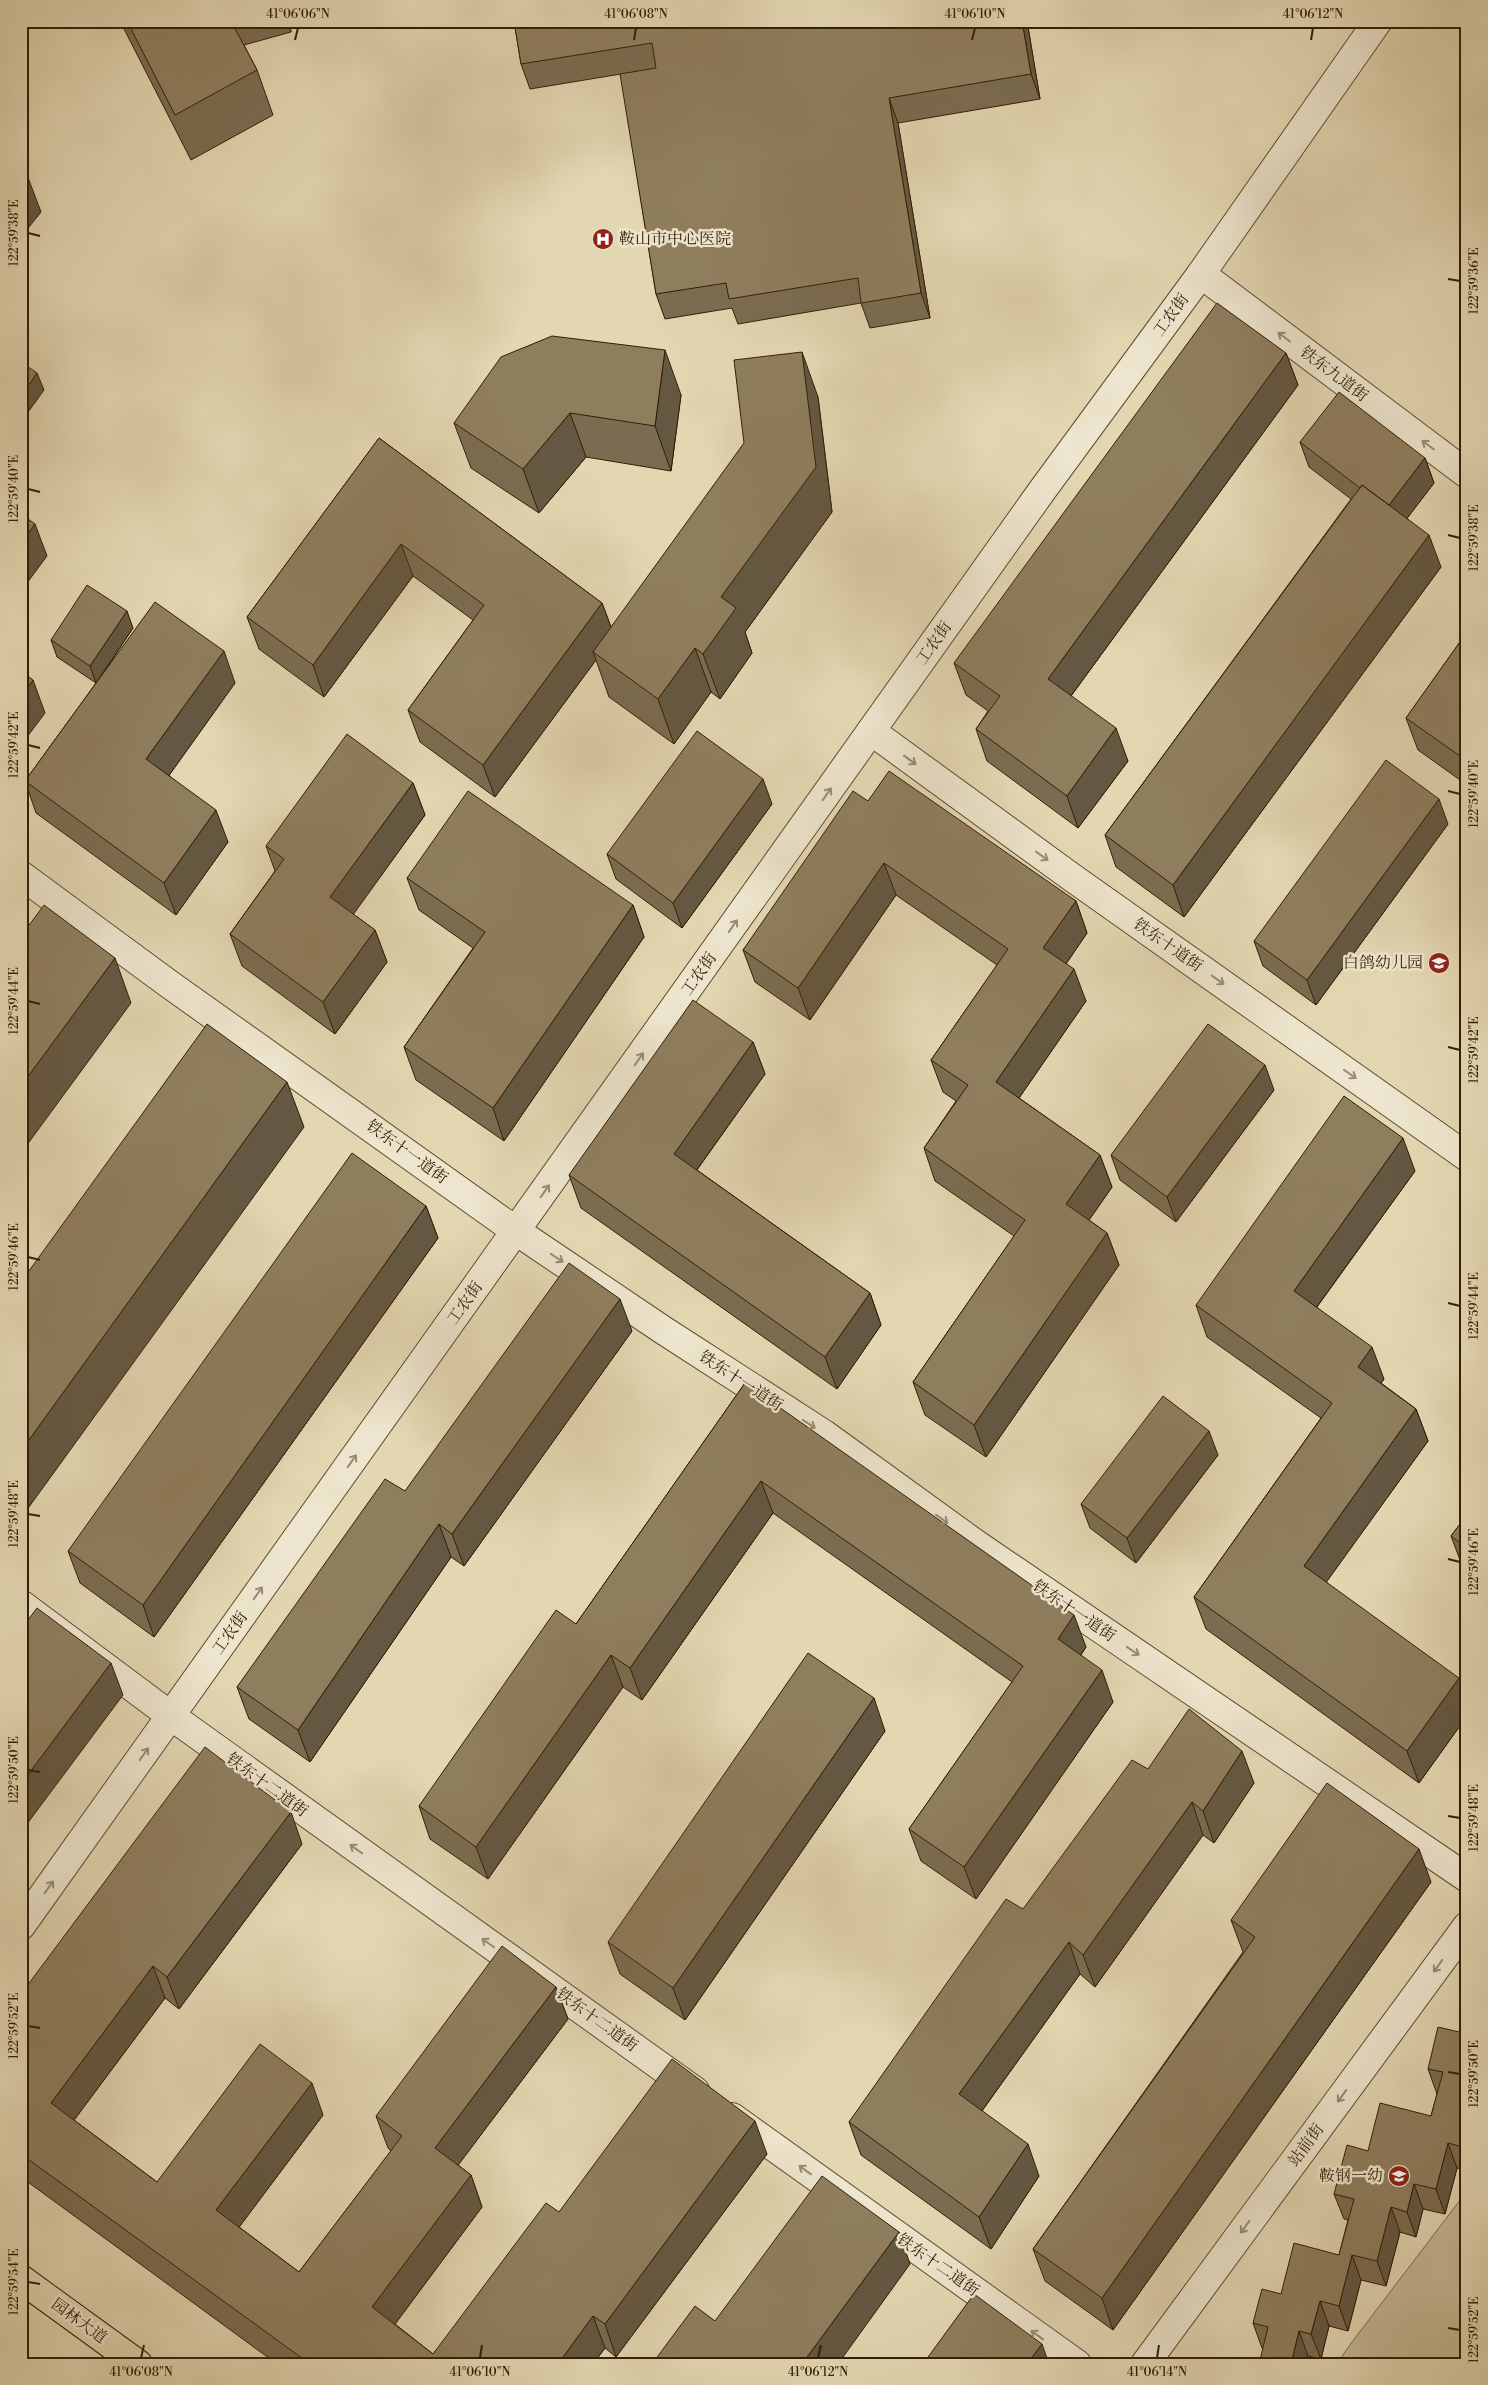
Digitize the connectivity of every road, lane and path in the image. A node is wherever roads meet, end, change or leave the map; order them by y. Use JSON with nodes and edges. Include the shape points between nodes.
{"nodes":[{"id":1,"x":1378,"y":21,"type":"edge"},
{"id":2,"x":1200,"y":274,"type":"junction"},
{"id":3,"x":1467,"y":474,"type":"edge"},
{"id":4,"x":871,"y":731,"type":"junction"},
{"id":5,"x":21,"y":875,"type":"edge"},
{"id":6,"x":1467,"y":1156,"type":"edge"},
{"id":7,"x":516,"y":1231,"type":"junction"},
{"id":8,"x":21,"y":1604,"type":"edge"},
{"id":9,"x":171,"y":1716,"type":"junction"},
{"id":10,"x":1467,"y":1878,"type":"edge"},
{"id":11,"x":21,"y":1926,"type":"edge"},
{"id":12,"x":1467,"y":1926,"type":"edge"},
{"id":13,"x":21,"y":2278,"type":"edge"},
{"id":14,"x":138,"y":2364,"type":"edge"},
{"id":15,"x":1077,"y":2364,"type":"edge"},
{"id":16,"x":1145,"y":2364,"type":"edge"}],
"edges":[{"from":1,"to":2,"type":"street","name":"工农街"},
{"from":3,"to":2,"type":"street","name":"铁东九道街","one_way":true},
{"from":2,"to":4,"type":"street","name":"工农街"},
{"from":4,"to":6,"type":"street","name":"铁东十道街","one_way":true,"via":[[1070,876]]},
{"from":7,"to":4,"type":"street","name":"工农街","one_way":true},
{"from":5,"to":7,"type":"street","name":"铁东十一道街"},
{"from":9,"to":7,"type":"street","name":"工农街","one_way":true},
{"from":7,"to":10,"type":"street","name":"铁东十一道街","one_way":true,"via":[[824,1434],[976,1544]]},
{"from":8,"to":9,"type":"street","name":"铁东十二道街"},
{"from":11,"to":9,"type":"street","name":"工农街","one_way":true},
{"from":15,"to":9,"type":"street","name":"铁东十二道街","one_way":true},
{"from":12,"to":16,"type":"street","name":"站前街","one_way":true},
{"from":13,"to":14,"type":"main road","name":"园林大道"}]}
